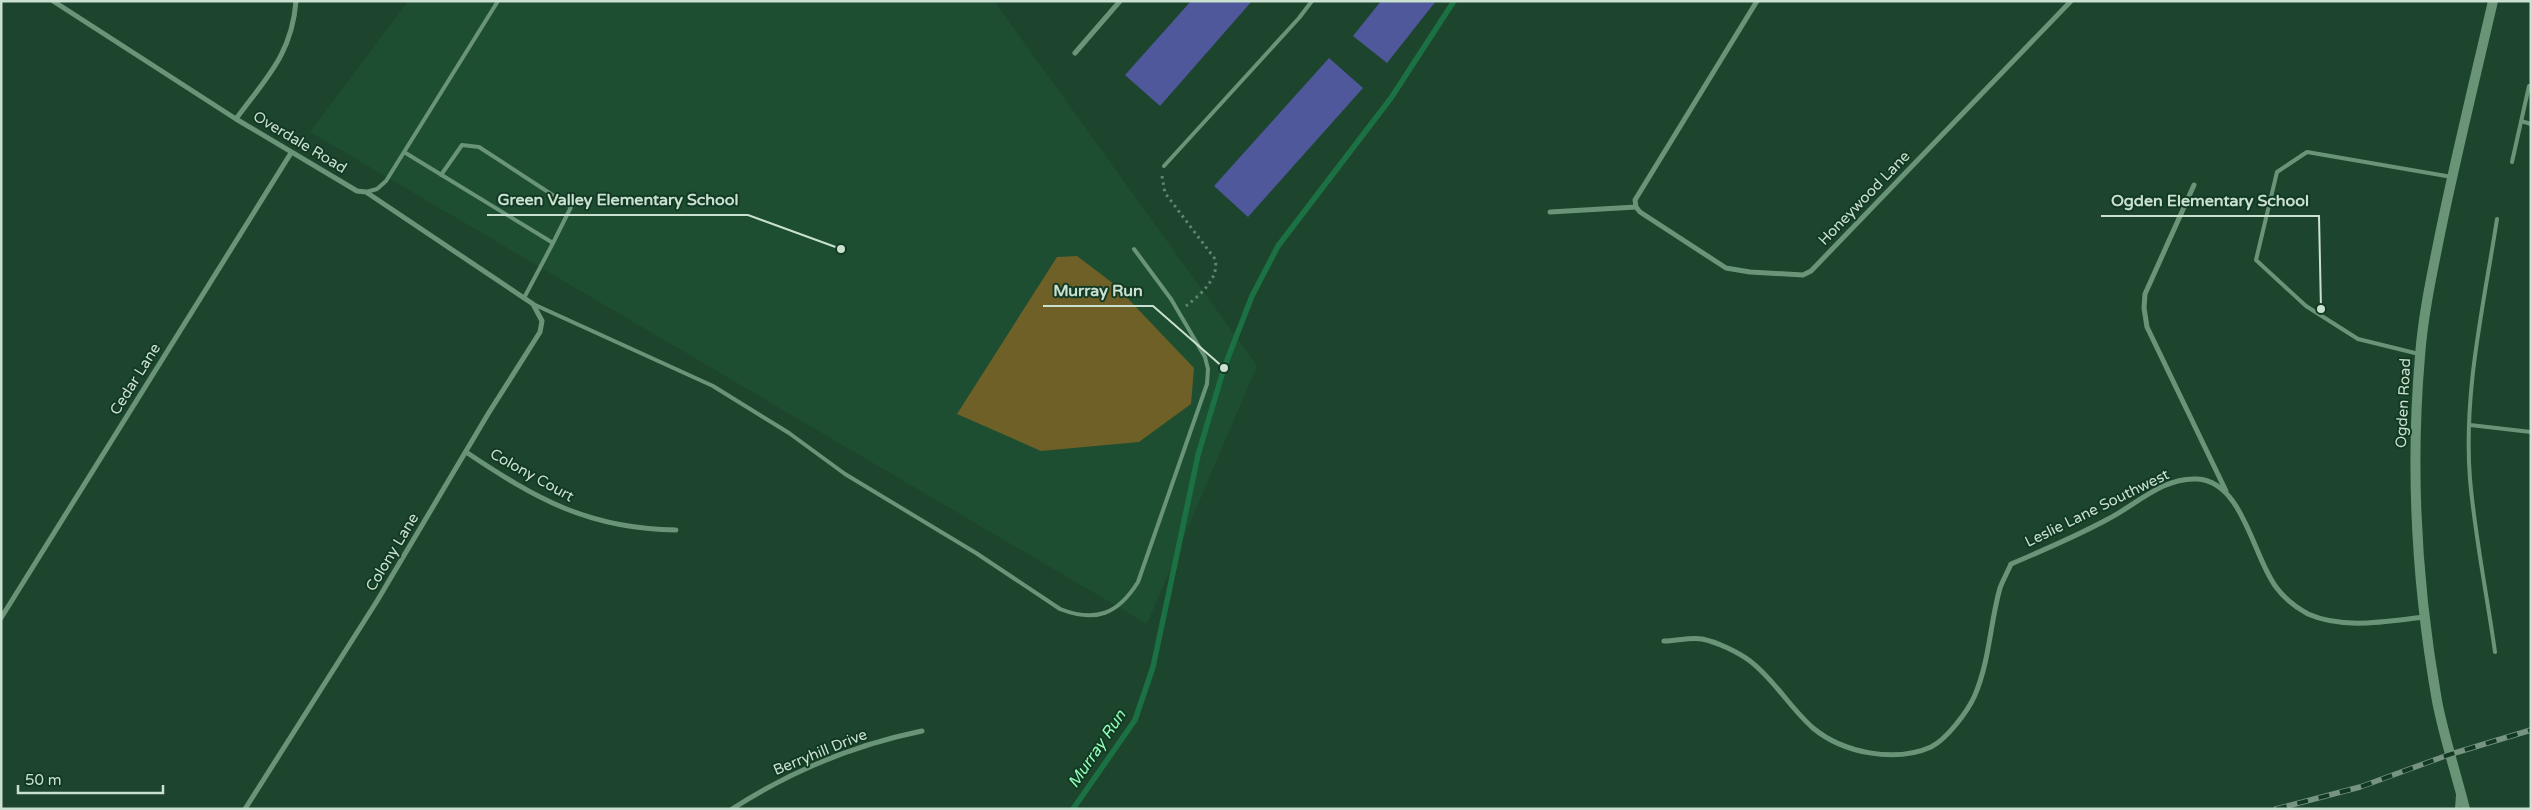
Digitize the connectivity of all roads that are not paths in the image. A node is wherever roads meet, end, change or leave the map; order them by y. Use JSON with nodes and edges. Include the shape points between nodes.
{"nodes":[{"id":1,"x":53,"y":1,"type":"edge"},
{"id":2,"x":296,"y":1,"type":"edge"},
{"id":3,"x":498,"y":1,"type":"edge"},
{"id":4,"x":1120,"y":1,"type":"edge"},
{"id":5,"x":1312,"y":1,"type":"edge"},
{"id":6,"x":1757,"y":1,"type":"edge"},
{"id":7,"x":2071,"y":1,"type":"edge"},
{"id":8,"x":2493,"y":1,"type":"edge"},
{"id":9,"x":1075,"y":53,"type":"dead end"},
{"id":10,"x":2529,"y":86,"type":"dead end"},
{"id":11,"x":236,"y":119,"type":"junction"},
{"id":12,"x":2521,"y":121,"type":"junction"},
{"id":13,"x":2531,"y":124,"type":"edge"},
{"id":14,"x":404,"y":152,"type":"junction"},
{"id":15,"x":292,"y":153,"type":"junction"},
{"id":16,"x":2512,"y":162,"type":"dead end"},
{"id":17,"x":1164,"y":166,"type":"road end"},
{"id":18,"x":441,"y":174,"type":"junction"},
{"id":19,"x":2452,"y":177,"type":"junction"},
{"id":20,"x":2194,"y":185,"type":"dead end"},
{"id":21,"x":366,"y":192,"type":"junction"},
{"id":22,"x":1636,"y":207,"type":"junction"},
{"id":23,"x":1550,"y":212,"type":"dead end"},
{"id":24,"x":2497,"y":219,"type":"dead end"},
{"id":25,"x":552,"y":243,"type":"junction"},
{"id":26,"x":1134,"y":249,"type":"dead end"},
{"id":27,"x":524,"y":298,"type":"junction"},
{"id":28,"x":533,"y":304,"type":"junction"},
{"id":29,"x":2420,"y":354,"type":"junction"},
{"id":30,"x":2470,"y":425,"type":"junction"},
{"id":31,"x":2531,"y":432,"type":"edge"},
{"id":32,"x":466,"y":452,"type":"junction"},
{"id":33,"x":2226,"y":492,"type":"junction"},
{"id":34,"x":676,"y":530,"type":"dead end"},
{"id":35,"x":2426,"y":617,"type":"junction"},
{"id":36,"x":1,"y":618,"type":"edge"},
{"id":37,"x":1664,"y":641,"type":"dead end"},
{"id":38,"x":2495,"y":652,"type":"dead end"},
{"id":39,"x":922,"y":731,"type":"dead end"},
{"id":40,"x":2458,"y":780,"type":"junction"},
{"id":41,"x":245,"y":809,"type":"edge"},
{"id":42,"x":732,"y":809,"type":"edge"},
{"id":43,"x":2457,"y":809,"type":"edge"},
{"id":44,"x":2465,"y":809,"type":"edge"}],
"edges":[{"from":1,"to":11,"type":"street","name":"Overdale Road"},
{"from":2,"to":11,"type":"street","via":[[294,21],[281,59]]},
{"from":3,"to":14,"type":"lane"},
{"from":4,"to":9,"type":"street"},
{"from":5,"to":17,"type":"lane"},
{"from":6,"to":22,"type":"street","via":[[1635,200]]},
{"from":7,"to":22,"type":"street","name":"Honeywood Lane","via":[[1818,264],[1803,275],[1726,268]]},
{"from":8,"to":19,"type":"street","name":"Ogden Road"},
{"from":10,"to":12,"type":"lane"},
{"from":11,"to":15,"type":"street","name":"Overdale Road"},
{"from":12,"to":13,"type":"lane"},
{"from":12,"to":16,"type":"lane"},
{"from":14,"to":18,"type":"lane"},
{"from":14,"to":21,"type":"lane","via":[[386,181]]},
{"from":15,"to":21,"type":"street","name":"Overdale Road","via":[[357,191]]},
{"from":15,"to":36,"type":"street","name":"Cedar Lane"},
{"from":18,"to":25,"type":"lane"},
{"from":18,"to":25,"type":"lane","via":[[462,145],[479,147],[571,207]]},
{"from":19,"to":29,"type":"street","name":"Ogden Road"},
{"from":19,"to":29,"type":"lane","via":[[2308,152],[2277,172],[2256,260],[2306,306],[2358,339]]},
{"from":20,"to":33,"type":"street","via":[[2145,294],[2144,308],[2147,327]]},
{"from":21,"to":27,"type":"street","name":"Overdale Road"},
{"from":22,"to":23,"type":"street"},
{"from":24,"to":30,"type":"lane","via":[[2476,357]]},
{"from":25,"to":27,"type":"lane"},
{"from":26,"to":28,"type":"lane","via":[[1178,311],[1205,357],[1207,384],[1138,582],[1118,607],[1094,616],[1075,615],[1060,609],[712,386]]},
{"from":27,"to":28,"type":"street","name":"Overdale Road"},
{"from":28,"to":32,"type":"street","name":"Colony Lane","via":[[542,321],[540,332]]},
{"from":29,"to":35,"type":"street","name":"Ogden Road","via":[[2415,440],[2416,496]]},
{"from":30,"to":31,"type":"lane"},
{"from":30,"to":38,"type":"lane","via":[[2470,478]]},
{"from":32,"to":34,"type":"street","name":"Colony Court","via":[[509,480],[580,515],[614,525]]},
{"from":32,"to":41,"type":"street","name":"Colony Lane","via":[[377,601]]},
{"from":33,"to":35,"type":"street","via":[[2276,587],[2309,614],[2351,623]]},
{"from":33,"to":37,"type":"street","name":"Leslie Lane Southwest","via":[[2214,483],[2197,479],[2178,481],[2087,530],[2011,564],[2001,588],[1991,644],[1974,696],[1949,734],[1933,746],[1912,753],[1860,751],[1834,741],[1813,728],[1750,661],[1701,639]]},
{"from":35,"to":40,"type":"street","name":"Ogden Road","via":[[2438,702]]},
{"from":39,"to":42,"type":"street","name":"Berryhill Drive","via":[[805,767]]},
{"from":40,"to":43,"type":"lane"},
{"from":40,"to":44,"type":"street","name":"Ogden Road"}]}
